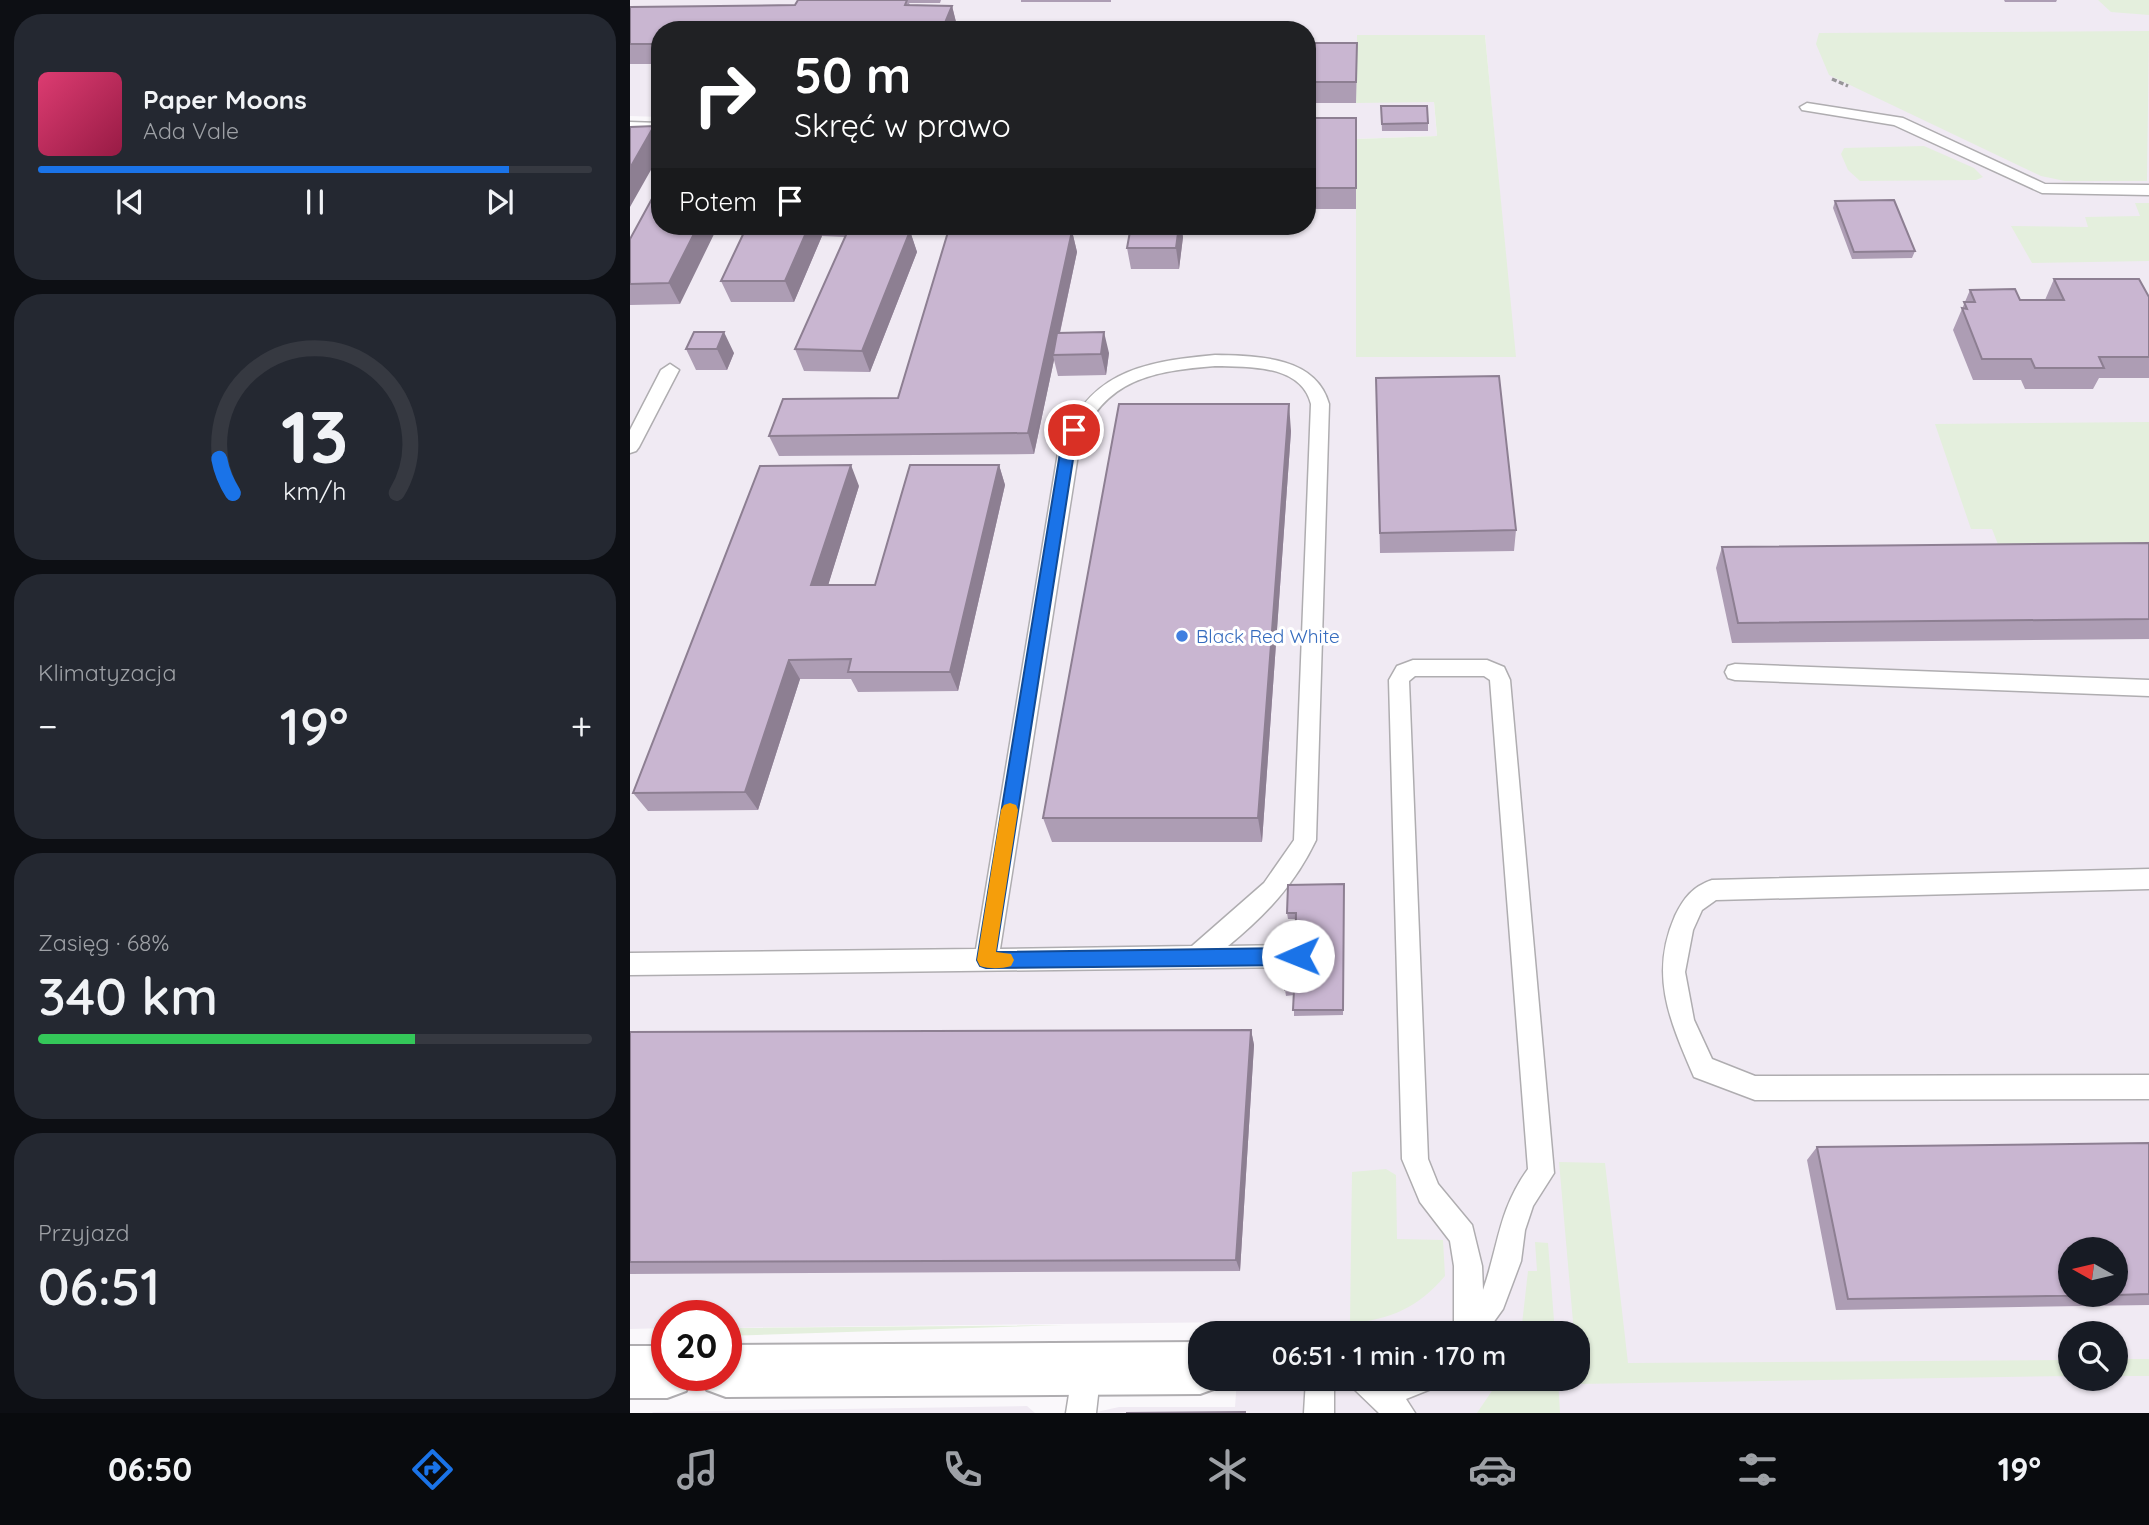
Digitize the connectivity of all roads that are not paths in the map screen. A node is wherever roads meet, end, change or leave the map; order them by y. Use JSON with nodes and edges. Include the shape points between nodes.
{"nodes":[{"id":1,"x":1807,"y":107,"type":"dead end"},
{"id":2,"x":630,"y":126,"type":"edge"},
{"id":3,"x":651,"y":127,"type":"edge"},
{"id":4,"x":2149,"y":190,"type":"edge"},
{"id":5,"x":670,"y":370,"type":"dead end"},
{"id":6,"x":630,"y":447,"type":"edge"},
{"id":7,"x":1735,"y":672,"type":"dead end"},
{"id":8,"x":2149,"y":688,"type":"edge"},
{"id":9,"x":2149,"y":879,"type":"edge"},
{"id":10,"x":1298,"y":956,"type":"edge"},
{"id":11,"x":1196,"y":958,"type":"junction"},
{"id":12,"x":986,"y":960,"type":"junction"},
{"id":13,"x":630,"y":964,"type":"edge"},
{"id":14,"x":2149,"y":1087,"type":"edge"},
{"id":15,"x":1469,"y":1332,"type":"edge"},
{"id":16,"x":1188,"y":1370,"type":"edge"},
{"id":17,"x":630,"y":1372,"type":"edge"},
{"id":18,"x":651,"y":1372,"type":"edge"},
{"id":19,"x":742,"y":1372,"type":"edge"},
{"id":20,"x":1084,"y":1391,"type":"edge"},
{"id":21,"x":1320,"y":1391,"type":"edge"},
{"id":22,"x":1319,"y":1413,"type":"edge"}],
"edges":[{"from":1,"to":4,"type":"lane","via":[[1898,121],[2042,188]]},
{"from":2,"to":3,"type":"lane"},
{"from":5,"to":6,"type":"lane"},
{"from":7,"to":8,"type":"lane"},
{"from":9,"to":14,"type":"lane","via":[[1712,890],[1693,902],[1681,930],[1673,972],[1682,1020],[1703,1068],[1755,1088]]},
{"from":10,"to":11,"type":"lane"},
{"from":11,"to":12,"type":"lane"},
{"from":11,"to":12,"type":"lane","via":[[1266,898],[1296,862],[1305,840],[1320,404],[1310,382],[1293,371],[1252,363],[1189,361],[1134,374],[1094,400],[1074,430]]},
{"from":12,"to":13,"type":"lane"},
{"from":15,"to":15,"type":"lane","via":[[1493,1300],[1507,1261],[1511,1230],[1541,1173],[1500,680],[1487,668],[1413,668],[1399,680],[1415,1160],[1429,1193],[1462,1235],[1468,1266]]},
{"from":16,"to":20,"type":"street"},
{"from":17,"to":18,"type":"street"},
{"from":19,"to":20,"type":"street"},
{"from":21,"to":22,"type":"lane"}]}
